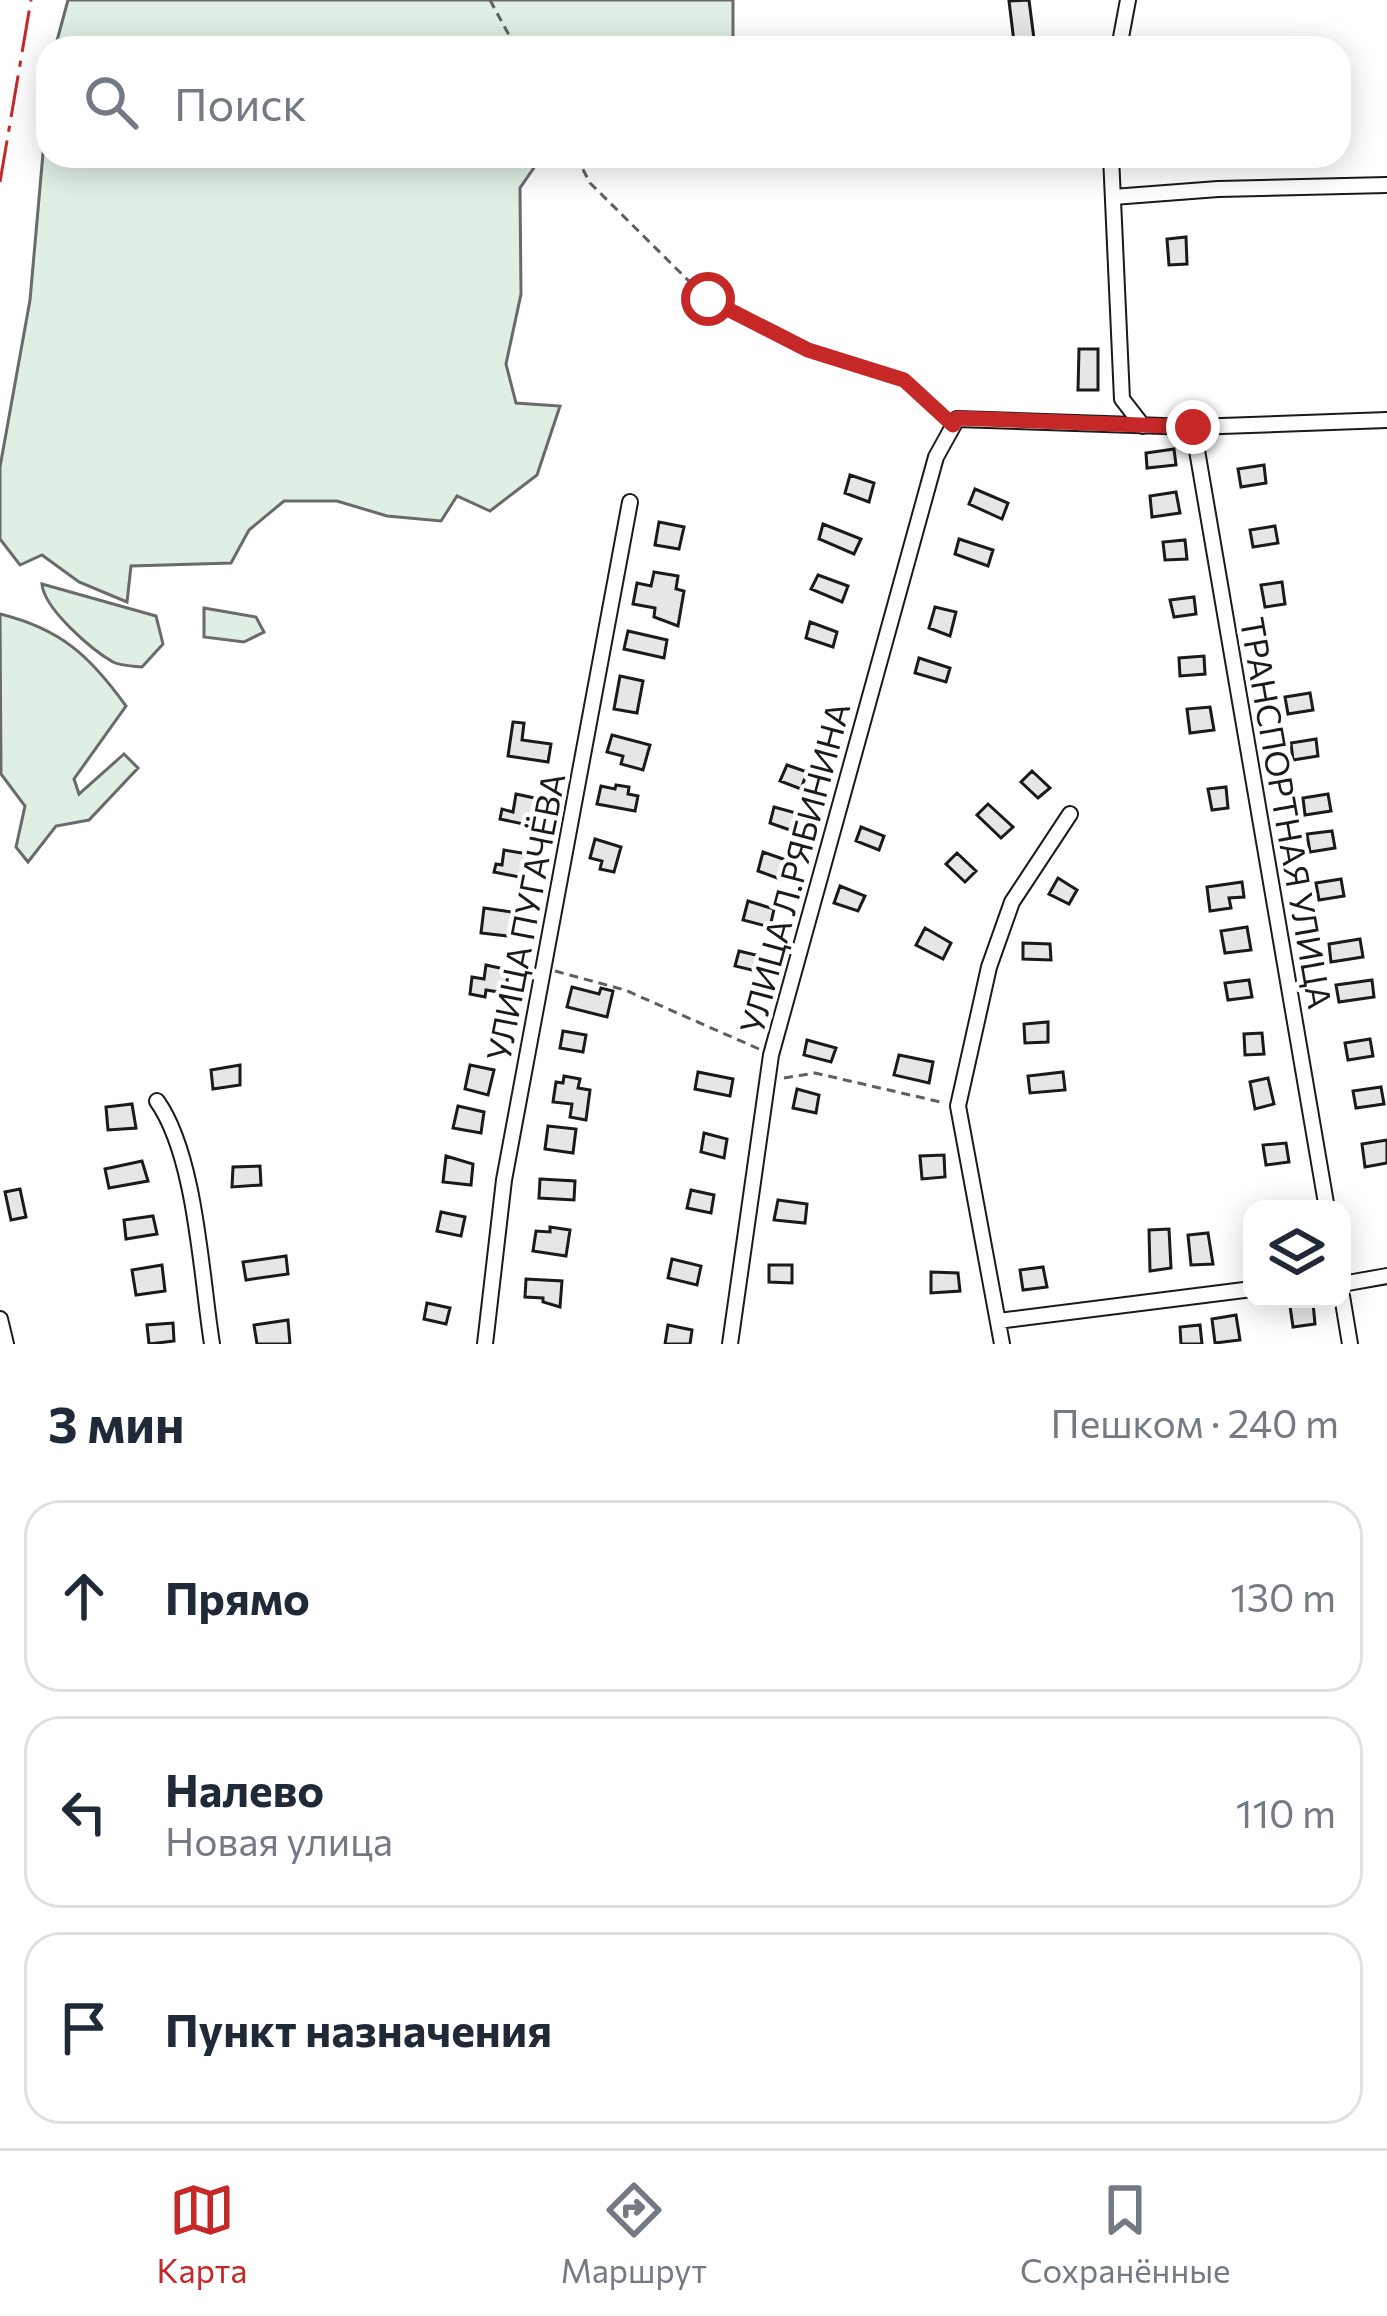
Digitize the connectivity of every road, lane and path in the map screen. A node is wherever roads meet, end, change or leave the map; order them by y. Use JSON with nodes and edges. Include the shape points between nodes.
{"nodes":[{"id":1,"x":490,"y":0,"type":"edge"},
{"id":2,"x":1128,"y":0,"type":"edge"},
{"id":3,"x":510,"y":36,"type":"edge"},
{"id":4,"x":1121,"y":36,"type":"edge"},
{"id":5,"x":582,"y":168,"type":"edge"},
{"id":6,"x":1112,"y":168,"type":"edge"},
{"id":7,"x":1387,"y":185,"type":"edge"},
{"id":8,"x":1113,"y":197,"type":"junction"},
{"id":9,"x":1387,"y":420,"type":"edge"},
{"id":10,"x":955,"y":422,"type":"junction"},
{"id":11,"x":1143,"y":426,"type":"junction"},
{"id":12,"x":1193,"y":427,"type":"junction"},
{"id":13,"x":630,"y":502,"type":"dead end"},
{"id":14,"x":1070,"y":814,"type":"dead end"},
{"id":15,"x":544,"y":968,"type":"junction"},
{"id":16,"x":771,"y":1055,"type":"junction"},
{"id":17,"x":768,"y":1081,"type":"junction"},
{"id":18,"x":157,"y":1101,"type":"dead end"},
{"id":19,"x":958,"y":1106,"type":"junction"},
{"id":20,"x":1325,"y":1200,"type":"edge"},
{"id":21,"x":1387,"y":1276,"type":"edge"},
{"id":22,"x":1351,"y":1282,"type":"edge"},
{"id":23,"x":1243,"y":1290,"type":"edge"},
{"id":24,"x":1344,"y":1308,"type":"edge"},
{"id":25,"x":0,"y":1319,"type":"edge"},
{"id":26,"x":998,"y":1321,"type":"junction"},
{"id":27,"x":6,"y":1344,"type":"edge"},
{"id":28,"x":212,"y":1344,"type":"edge"},
{"id":29,"x":485,"y":1344,"type":"edge"},
{"id":30,"x":730,"y":1344,"type":"edge"},
{"id":31,"x":1002,"y":1344,"type":"edge"},
{"id":32,"x":1350,"y":1344,"type":"edge"}],
"edges":[{"from":1,"to":3,"type":"path"},
{"from":2,"to":4,"type":"street"},
{"from":5,"to":10,"type":"path","via":[[708,299],[808,350],[904,380]]},
{"from":6,"to":8,"type":"street"},
{"from":7,"to":8,"type":"street"},
{"from":8,"to":11,"type":"street","via":[[1122,399]]},
{"from":9,"to":12,"type":"street"},
{"from":10,"to":11,"type":"street"},
{"from":10,"to":16,"type":"street","name":"УЛИЦА Л.РЯБИНИНА","via":[[936,457]]},
{"from":11,"to":12,"type":"street"},
{"from":12,"to":20,"type":"street","name":"ТРАНСПОРТНАЯ УЛИЦА"},
{"from":13,"to":15,"type":"street","name":"УЛИЦА ПУГАЧЁВА"},
{"from":14,"to":19,"type":"street","via":[[1012,902]]},
{"from":15,"to":16,"type":"path","via":[[626,990]]},
{"from":15,"to":29,"type":"street","name":"УЛИЦА ПУГАЧЁВА","via":[[504,1180]]},
{"from":16,"to":17,"type":"street","name":"УЛИЦА Л.РЯБИНИНА"},
{"from":17,"to":19,"type":"path","via":[[814,1073]]},
{"from":17,"to":30,"type":"street","name":"УЛИЦА Л.РЯБИНИНА"},
{"from":18,"to":28,"type":"street","via":[[184,1162]]},
{"from":19,"to":26,"type":"street"},
{"from":21,"to":22,"type":"street"},
{"from":23,"to":26,"type":"street"},
{"from":24,"to":32,"type":"street"},
{"from":25,"to":27,"type":"street"},
{"from":26,"to":31,"type":"street"}]}
